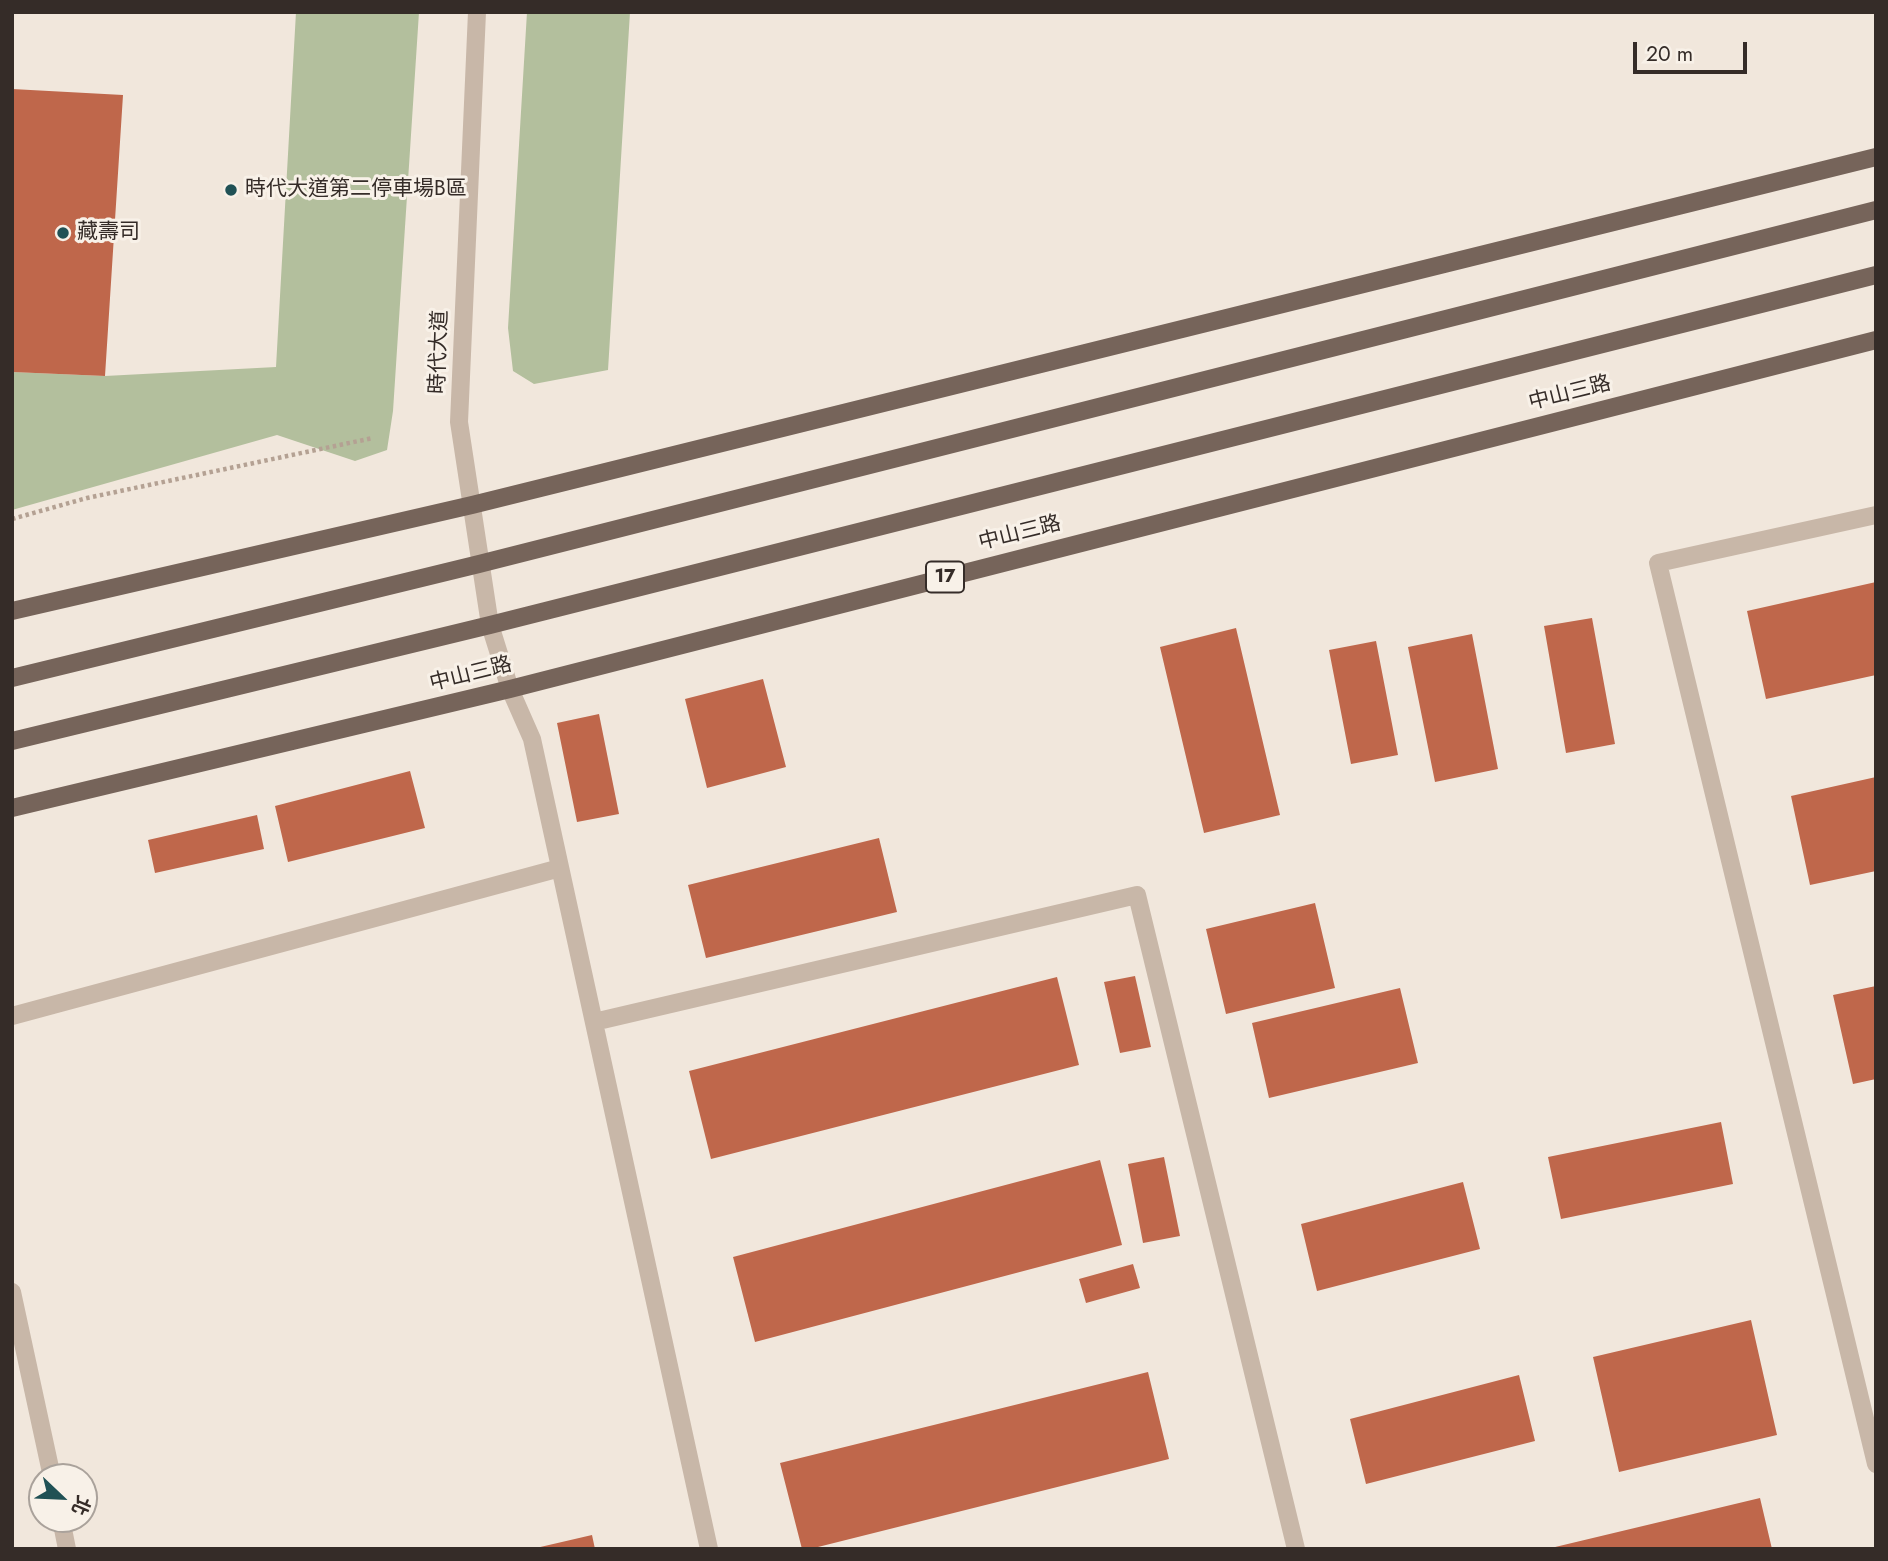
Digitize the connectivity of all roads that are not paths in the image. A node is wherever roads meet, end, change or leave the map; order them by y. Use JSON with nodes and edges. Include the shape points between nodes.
{"nodes":[{"id":1,"x":477,"y":12,"type":"edge"},
{"id":2,"x":1876,"y":157,"type":"edge"},
{"id":3,"x":1876,"y":210,"type":"edge"},
{"id":4,"x":1876,"y":275,"type":"edge"},
{"id":5,"x":1876,"y":340,"type":"edge"},
{"id":6,"x":472,"y":505,"type":"junction"},
{"id":7,"x":1876,"y":515,"type":"edge"},
{"id":8,"x":479,"y":564,"type":"junction"},
{"id":9,"x":12,"y":611,"type":"edge"},
{"id":10,"x":490,"y":625,"type":"junction"},
{"id":11,"x":12,"y":678,"type":"edge"},
{"id":12,"x":510,"y":689,"type":"junction"},
{"id":13,"x":12,"y":741,"type":"edge"},
{"id":14,"x":12,"y":808,"type":"edge"},
{"id":15,"x":560,"y":869,"type":"junction"},
{"id":16,"x":12,"y":1016,"type":"edge"},
{"id":17,"x":594,"y":1022,"type":"junction"},
{"id":18,"x":12,"y":1292,"type":"edge"},
{"id":19,"x":49,"y":1463,"type":"edge"},
{"id":20,"x":1876,"y":1464,"type":"edge"},
{"id":21,"x":709,"y":1549,"type":"edge"},
{"id":22,"x":1296,"y":1549,"type":"edge"}],
"edges":[{"from":1,"to":6,"type":"street","name":"時代大道","via":[[459,422]]},
{"from":2,"to":6,"type":"main road"},
{"from":3,"to":8,"type":"main road"},
{"from":4,"to":10,"type":"main road","name":"中山三路"},
{"from":5,"to":12,"type":"main road","name":"中山三路","number":"17"},
{"from":6,"to":8,"type":"street","name":"時代大道"},
{"from":6,"to":9,"type":"main road"},
{"from":7,"to":20,"type":"street","via":[[1658,563]]},
{"from":8,"to":10,"type":"street","name":"時代大道"},
{"from":8,"to":11,"type":"main road"},
{"from":10,"to":12,"type":"street","name":"時代大道"},
{"from":10,"to":13,"type":"main road","name":"中山三路"},
{"from":12,"to":14,"type":"main road","name":"中山三路","number":"17"},
{"from":12,"to":15,"type":"street","name":"時代大道","via":[[531,739]]},
{"from":15,"to":16,"type":"street"},
{"from":15,"to":17,"type":"street","name":"時代大道"},
{"from":17,"to":21,"type":"street","name":"時代大道"},
{"from":17,"to":22,"type":"street","via":[[1137,895]]},
{"from":18,"to":19,"type":"street"}]}
